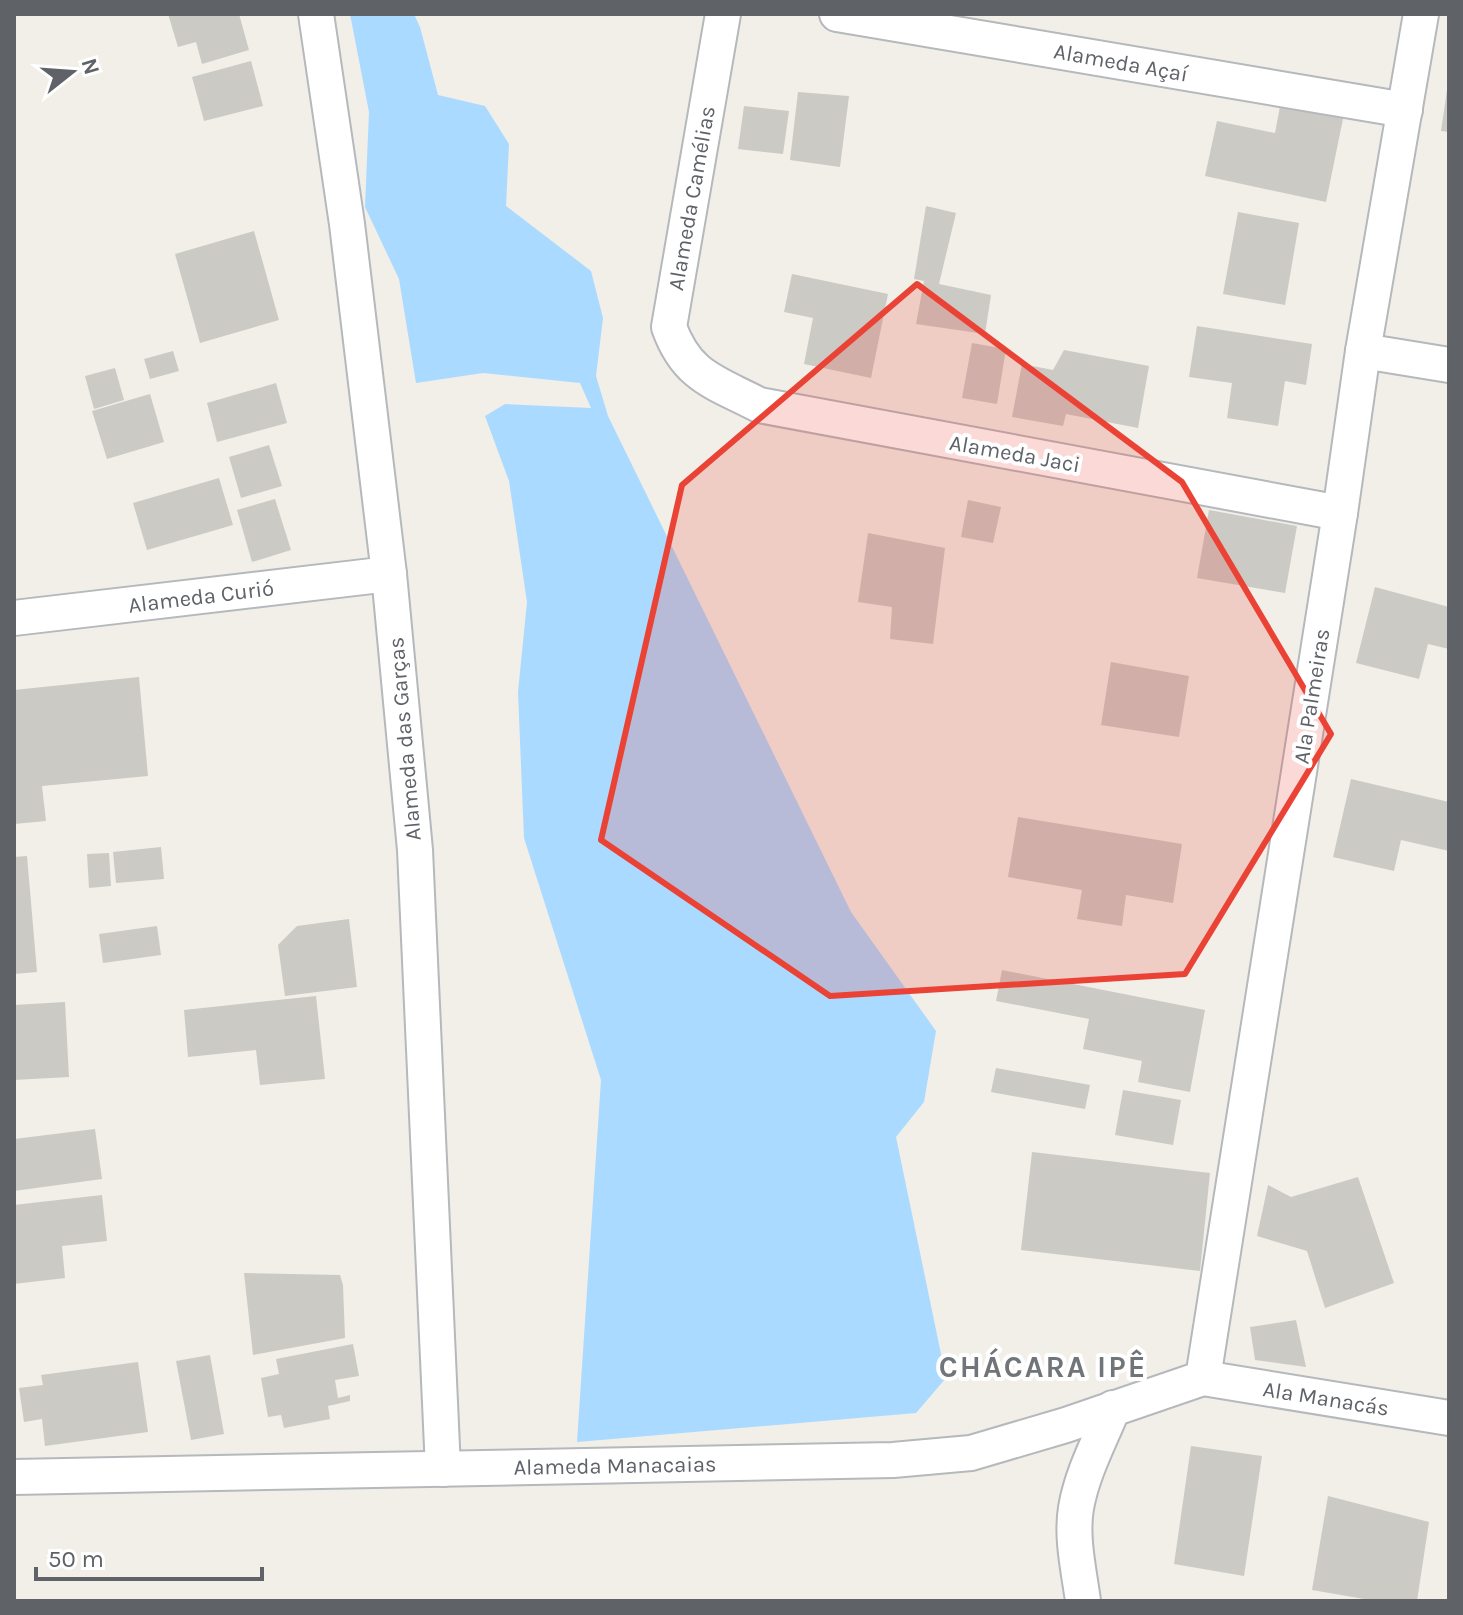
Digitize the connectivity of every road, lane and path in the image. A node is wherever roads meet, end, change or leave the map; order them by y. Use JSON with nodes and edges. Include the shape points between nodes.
{"nodes":[{"id":1,"x":316,"y":14,"type":"edge"},
{"id":2,"x":723,"y":14,"type":"edge"},
{"id":3,"x":837,"y":14,"type":"edge"},
{"id":4,"x":1421,"y":14,"type":"edge"},
{"id":5,"x":1405,"y":110,"type":"junction"},
{"id":6,"x":1363,"y":351,"type":"junction"},
{"id":7,"x":1449,"y":365,"type":"edge"},
{"id":8,"x":697,"y":373,"type":"joint"},
{"id":9,"x":1340,"y":513,"type":"junction"},
{"id":10,"x":389,"y":574,"type":"junction"},
{"id":11,"x":14,"y":618,"type":"edge"},
{"id":12,"x":1203,"y":1378,"type":"junction"},
{"id":13,"x":1113,"y":1408,"type":"junction"},
{"id":14,"x":1449,"y":1418,"type":"edge"},
{"id":15,"x":443,"y":1469,"type":"junction"},
{"id":16,"x":14,"y":1477,"type":"edge"},
{"id":17,"x":1083,"y":1601,"type":"edge"}],
"edges":[{"from":1,"to":10,"type":"street","name":"Alameda das Garças"},
{"from":2,"to":8,"type":"street","name":"Alameda Camélias","via":[[669,327],[677,351]]},
{"from":3,"to":5,"type":"street","name":"Alameda Açaí"},
{"from":4,"to":5,"type":"street","name":"Ala Palmeiras"},
{"from":5,"to":6,"type":"street","name":"Ala Palmeiras"},
{"from":6,"to":7,"type":"street"},
{"from":6,"to":9,"type":"street","name":"Ala Palmeiras"},
{"from":8,"to":9,"type":"street","name":"Alameda Jaci","via":[[759,405]]},
{"from":9,"to":12,"type":"street","name":"Ala Palmeiras"},
{"from":10,"to":11,"type":"street","name":"Alameda Curió"},
{"from":10,"to":15,"type":"street","name":"Alameda das Garças","via":[[415,850]]},
{"from":12,"to":13,"type":"street","name":"Alameda Manacaias"},
{"from":12,"to":14,"type":"street","name":"Ala Manacás"},
{"from":13,"to":15,"type":"street","name":"Alameda Manacaias","via":[[971,1453],[893,1460]]},
{"from":13,"to":17,"type":"street","via":[[1076,1510]]},
{"from":15,"to":16,"type":"street","name":"Alameda Manacaias"}]}
